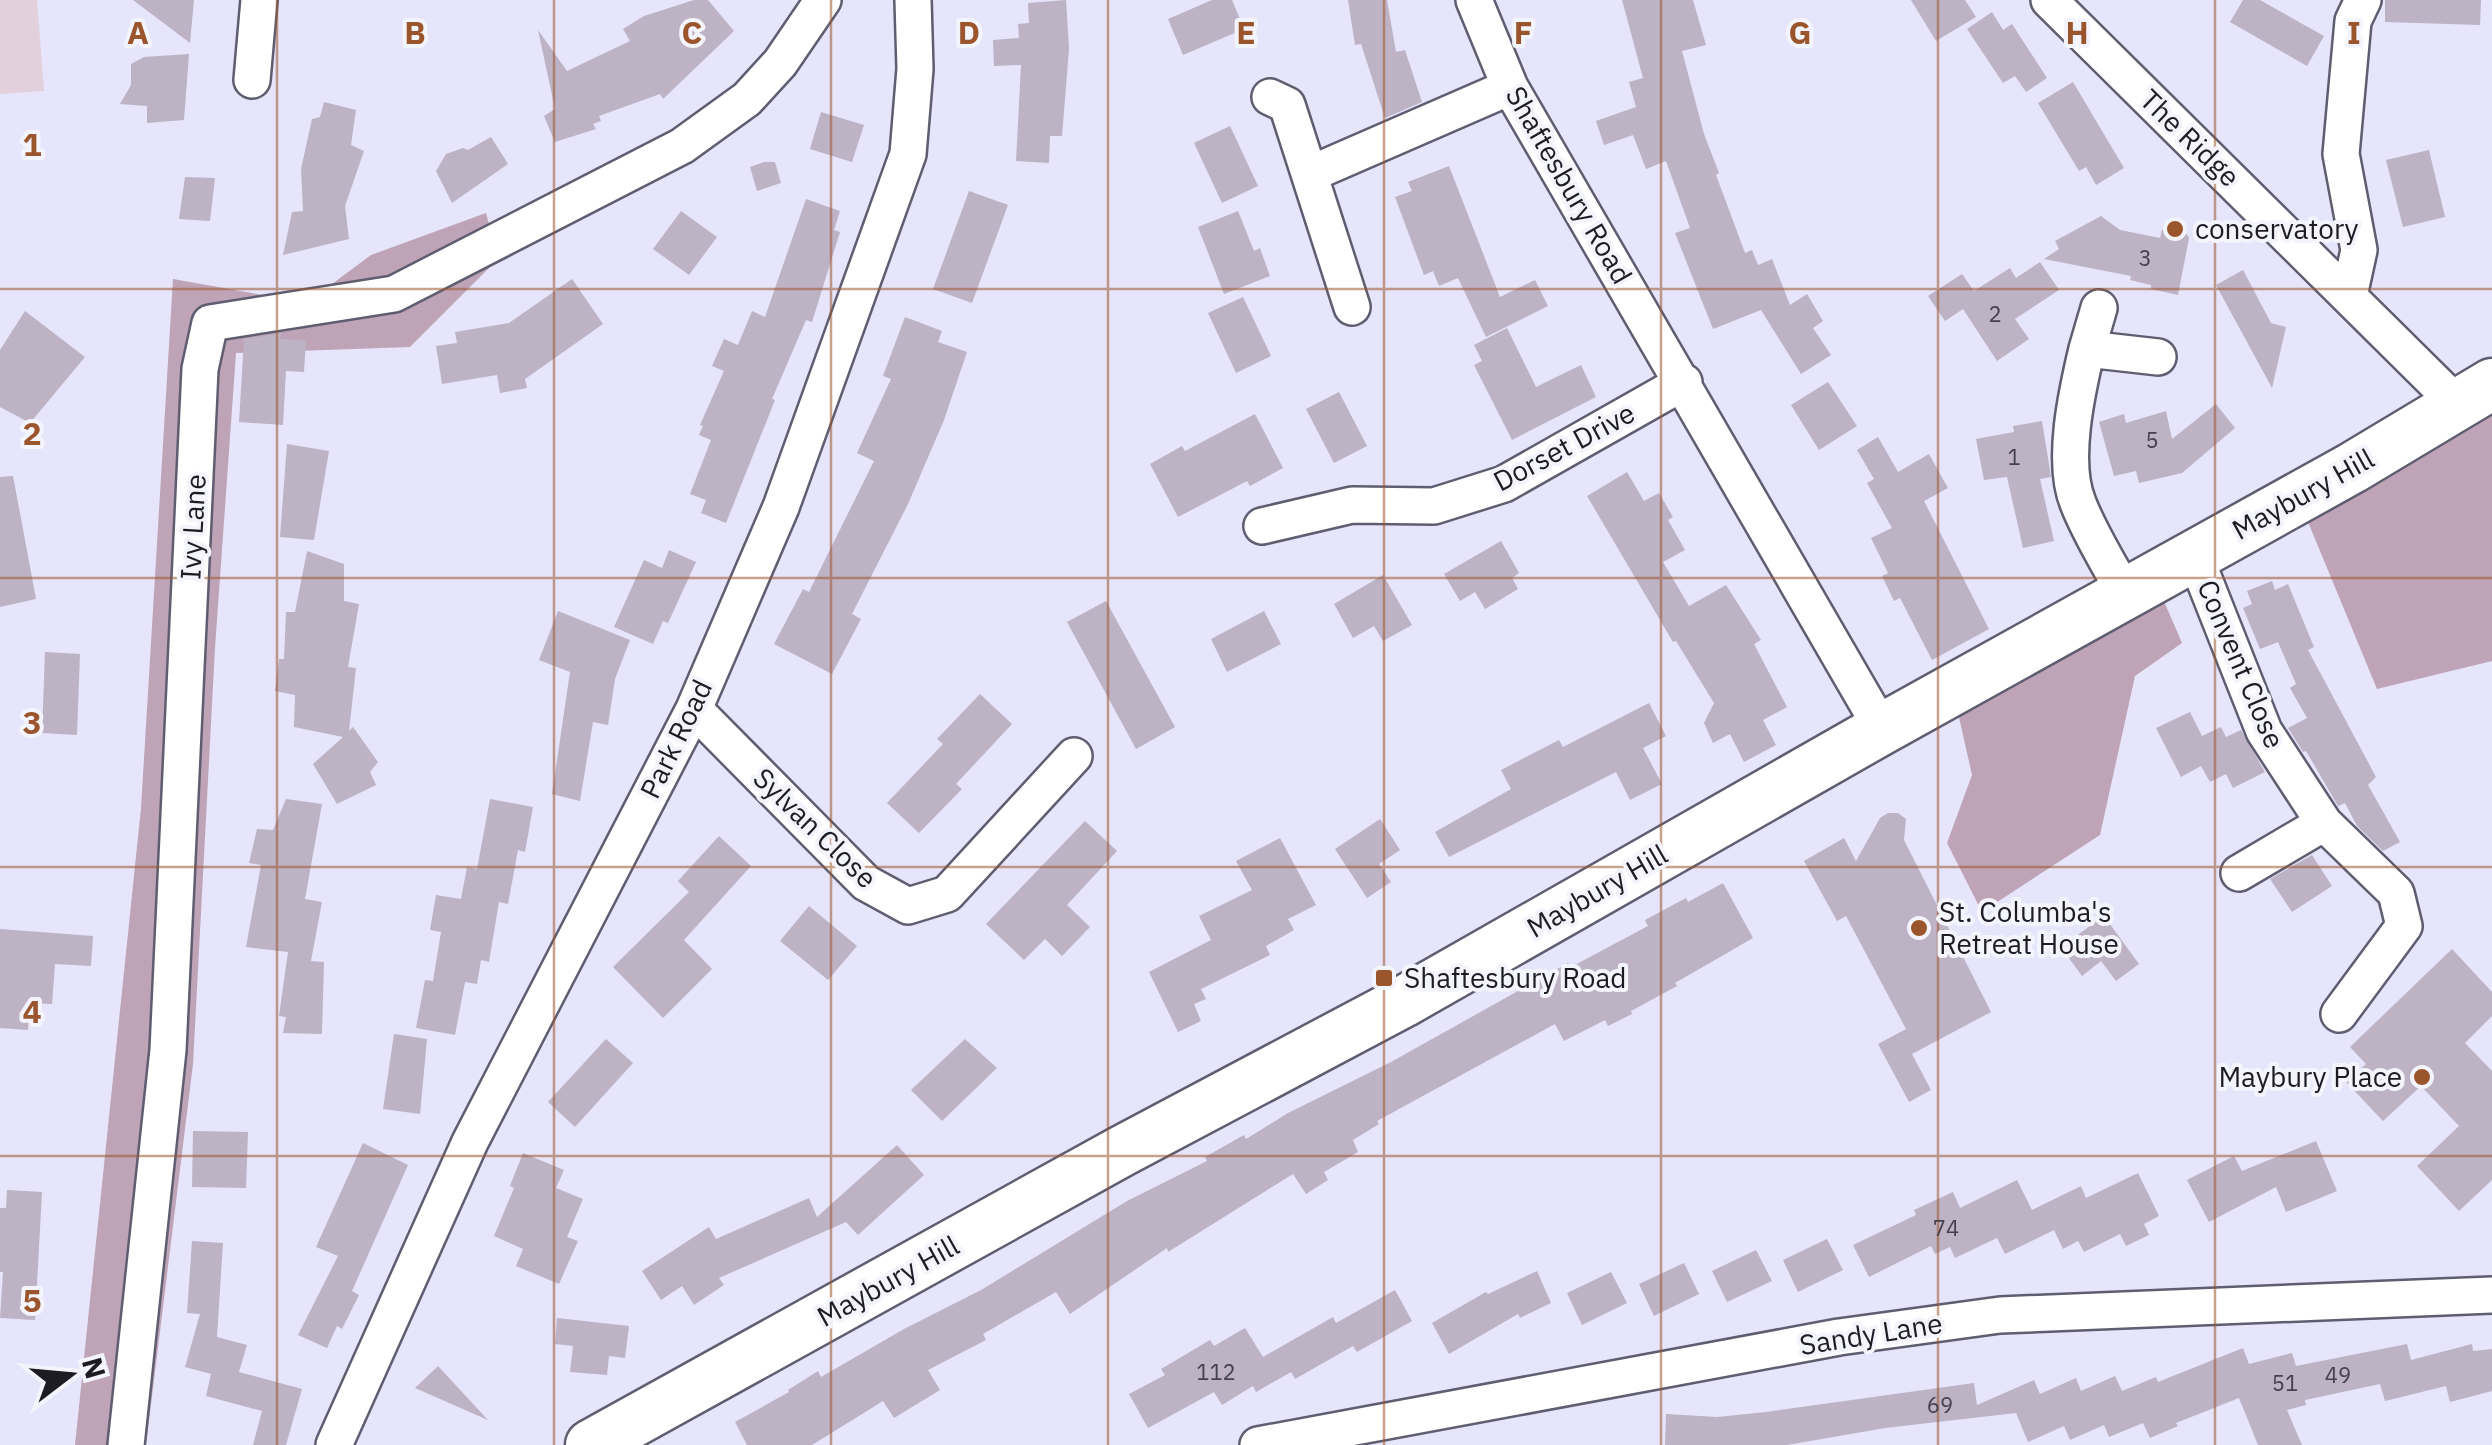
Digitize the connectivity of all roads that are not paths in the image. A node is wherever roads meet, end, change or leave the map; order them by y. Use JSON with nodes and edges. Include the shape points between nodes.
{"nodes":[{"id":1,"x":258,"y":0,"type":"edge"},
{"id":2,"x":823,"y":0,"type":"edge"},
{"id":3,"x":913,"y":0,"type":"edge"},
{"id":4,"x":1474,"y":0,"type":"edge"},
{"id":5,"x":2049,"y":0,"type":"edge"},
{"id":6,"x":2363,"y":0,"type":"edge"},
{"id":7,"x":252,"y":80,"type":"dead end"},
{"id":8,"x":1510,"y":87,"type":"junction"},
{"id":9,"x":1270,"y":97,"type":"dead end"},
{"id":10,"x":1310,"y":174,"type":"junction"},
{"id":11,"x":2350,"y":296,"type":"junction"},
{"id":12,"x":1351,"y":308,"type":"dead end"},
{"id":13,"x":2098,"y":308,"type":"dead end"},
{"id":14,"x":2087,"y":349,"type":"junction"},
{"id":15,"x":2158,"y":357,"type":"dead end"},
{"id":16,"x":1684,"y":382,"type":"junction"},
{"id":17,"x":2474,"y":394,"type":"edge"},
{"id":18,"x":1262,"y":526,"type":"dead end"},
{"id":19,"x":2194,"y":554,"type":"junction"},
{"id":20,"x":2125,"y":593,"type":"junction"},
{"id":21,"x":694,"y":709,"type":"junction"},
{"id":22,"x":1882,"y":729,"type":"junction"},
{"id":23,"x":1074,"y":756,"type":"dead end"},
{"id":24,"x":2324,"y":823,"type":"junction"},
{"id":25,"x":2239,"y":873,"type":"dead end"},
{"id":26,"x":2338,"y":1014,"type":"dead end"},
{"id":27,"x":2492,"y":1294,"type":"edge"},
{"id":28,"x":1269,"y":1444,"type":"edge"},
{"id":29,"x":126,"y":1445,"type":"edge"},
{"id":30,"x":334,"y":1445,"type":"edge"},
{"id":31,"x":592,"y":1445,"type":"edge"}],
"edges":[{"from":1,"to":7,"type":"street"},
{"from":2,"to":29,"type":"street","name":"Ivy Lane","via":[[780,64],[682,146],[394,294],[210,323],[200,369],[168,1050]]},
{"from":3,"to":21,"type":"street","name":"Park Road","via":[[908,154],[781,507]]},
{"from":4,"to":8,"type":"street","name":"Shaftesbury Road"},
{"from":5,"to":11,"type":"street","name":"The Ridge"},
{"from":6,"to":11,"type":"street","via":[[2353,21],[2340,154],[2360,250]]},
{"from":8,"to":10,"type":"street"},
{"from":8,"to":16,"type":"street","name":"Shaftesbury Road"},
{"from":9,"to":10,"type":"street","via":[[1287,106]]},
{"from":10,"to":12,"type":"street"},
{"from":11,"to":17,"type":"street","name":"The Ridge"},
{"from":13,"to":14,"type":"street"},
{"from":14,"to":15,"type":"street"},
{"from":14,"to":20,"type":"street","via":[[2070,456],[2076,500]]},
{"from":16,"to":18,"type":"street","name":"Dorset Drive","via":[[1504,484],[1434,506],[1352,505]]},
{"from":16,"to":22,"type":"street","name":"Shaftesbury Road"},
{"from":17,"to":19,"type":"street","name":"Maybury Hill"},
{"from":19,"to":20,"type":"street","name":"Maybury Hill"},
{"from":19,"to":24,"type":"street","name":"Convent Close","via":[[2264,731]]},
{"from":20,"to":22,"type":"street","name":"Maybury Hill"},
{"from":21,"to":23,"type":"street","name":"Sylvan Close","via":[[866,884],[908,906],[947,894]]},
{"from":21,"to":30,"type":"street","name":"Park Road","via":[[470,1142]]},
{"from":22,"to":31,"type":"street","name":"Maybury Hill","via":[[1403,1002]]},
{"from":24,"to":25,"type":"street"},
{"from":24,"to":26,"type":"street","name":"Convent Close","via":[[2396,893],[2404,926]]},
{"from":27,"to":28,"type":"street","name":"Sandy Lane","via":[[2000,1315],[1840,1337]]}]}
